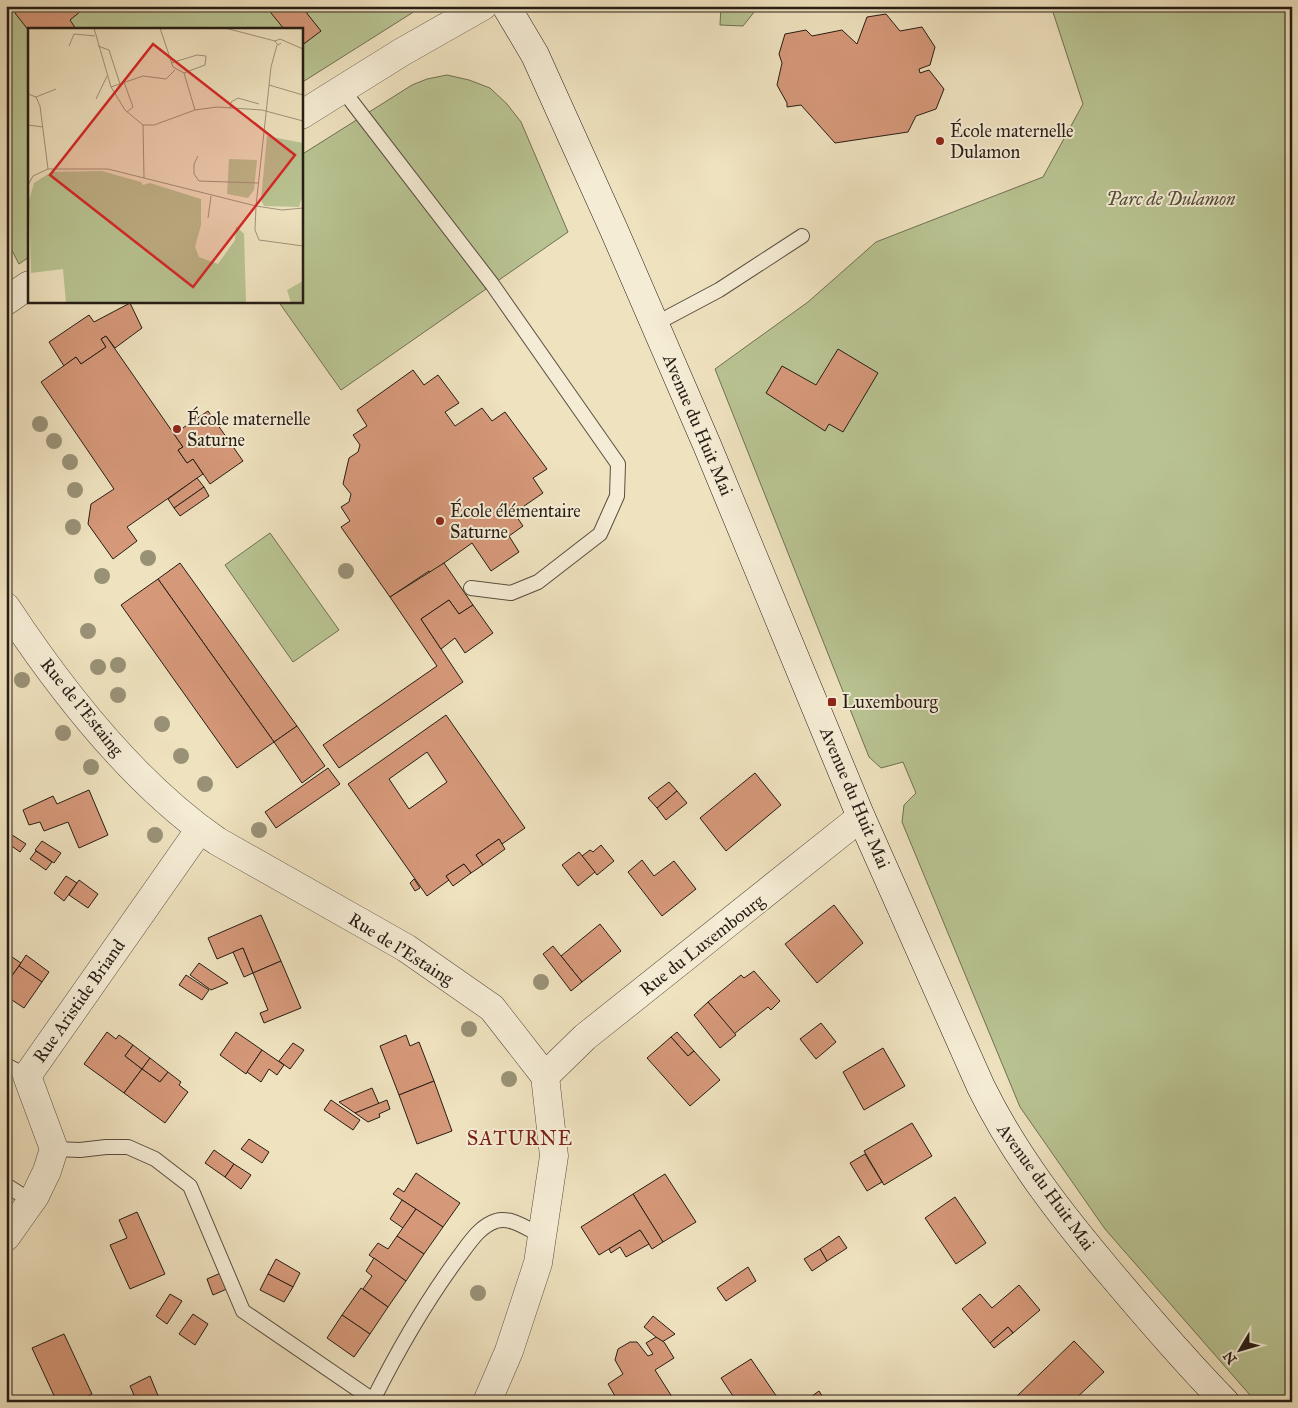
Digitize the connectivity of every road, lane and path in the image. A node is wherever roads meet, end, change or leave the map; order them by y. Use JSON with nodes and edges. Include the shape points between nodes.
{"nodes":[{"id":1,"x":483,"y":6,"type":"edge"},
{"id":2,"x":506,"y":6,"type":"edge"},
{"id":3,"x":342,"y":89,"type":"junction"},
{"id":4,"x":302,"y":114,"type":"edge"},
{"id":5,"x":802,"y":236,"type":"dead end"},
{"id":6,"x":28,"y":287,"type":"edge"},
{"id":7,"x":6,"y":301,"type":"edge"},
{"id":8,"x":655,"y":324,"type":"junction"},
{"id":9,"x":471,"y":588,"type":"dead end"},
{"id":10,"x":6,"y":607,"type":"edge"},
{"id":11,"x":14,"y":634,"type":"edge"},
{"id":12,"x":861,"y":817,"type":"junction"},
{"id":13,"x":200,"y":829,"type":"junction"},
{"id":14,"x":17,"y":1070,"type":"edge"},
{"id":15,"x":545,"y":1076,"type":"junction"},
{"id":16,"x":54,"y":1149,"type":"junction"},
{"id":17,"x":6,"y":1185,"type":"edge"},
{"id":18,"x":31,"y":1201,"type":"junction"},
{"id":19,"x":542,"y":1236,"type":"junction"},
{"id":20,"x":6,"y":1237,"type":"edge"},
{"id":21,"x":375,"y":1401,"type":"edge"},
{"id":22,"x":487,"y":1402,"type":"edge"},
{"id":23,"x":1225,"y":1402,"type":"edge"}],
"edges":[{"from":1,"to":3,"type":"street"},
{"from":2,"to":8,"type":"street","name":"Avenue du Huit Mai","via":[[535,56]]},
{"from":3,"to":4,"type":"street"},
{"from":3,"to":9,"type":"lane","via":[[492,284],[618,464],[617,496],[600,534],[538,582],[510,593]]},
{"from":5,"to":8,"type":"lane","via":[[719,290]]},
{"from":6,"to":7,"type":"street"},
{"from":8,"to":12,"type":"street","name":"Avenue du Huit Mai"},
{"from":10,"to":11,"type":"street","name":"Rue de l'Estaing"},
{"from":11,"to":13,"type":"street","name":"Rue de l'Estaing","via":[[144,780]]},
{"from":12,"to":15,"type":"street","name":"Rue du Luxembourg","via":[[585,1037]]},
{"from":12,"to":23,"type":"street","name":"Avenue du Huit Mai","via":[[998,1122],[1066,1221],[1182,1357]]},
{"from":13,"to":14,"type":"street","name":"Rue Aristide Briand"},
{"from":13,"to":15,"type":"street","name":"Rue de l'Estaing","via":[[406,948],[492,1008]]},
{"from":14,"to":16,"type":"street","name":"Rue Aristide Briand"},
{"from":15,"to":19,"type":"street","via":[[554,1156]]},
{"from":16,"to":18,"type":"street"},
{"from":16,"to":21,"type":"lane","via":[[128,1148],[155,1159],[190,1186],[243,1311]]},
{"from":17,"to":18,"type":"lane"},
{"from":18,"to":20,"type":"street"},
{"from":19,"to":21,"type":"lane","via":[[513,1222],[497,1221],[483,1228],[435,1289],[397,1353]]},
{"from":19,"to":22,"type":"street","via":[[538,1263],[509,1350]]}]}
